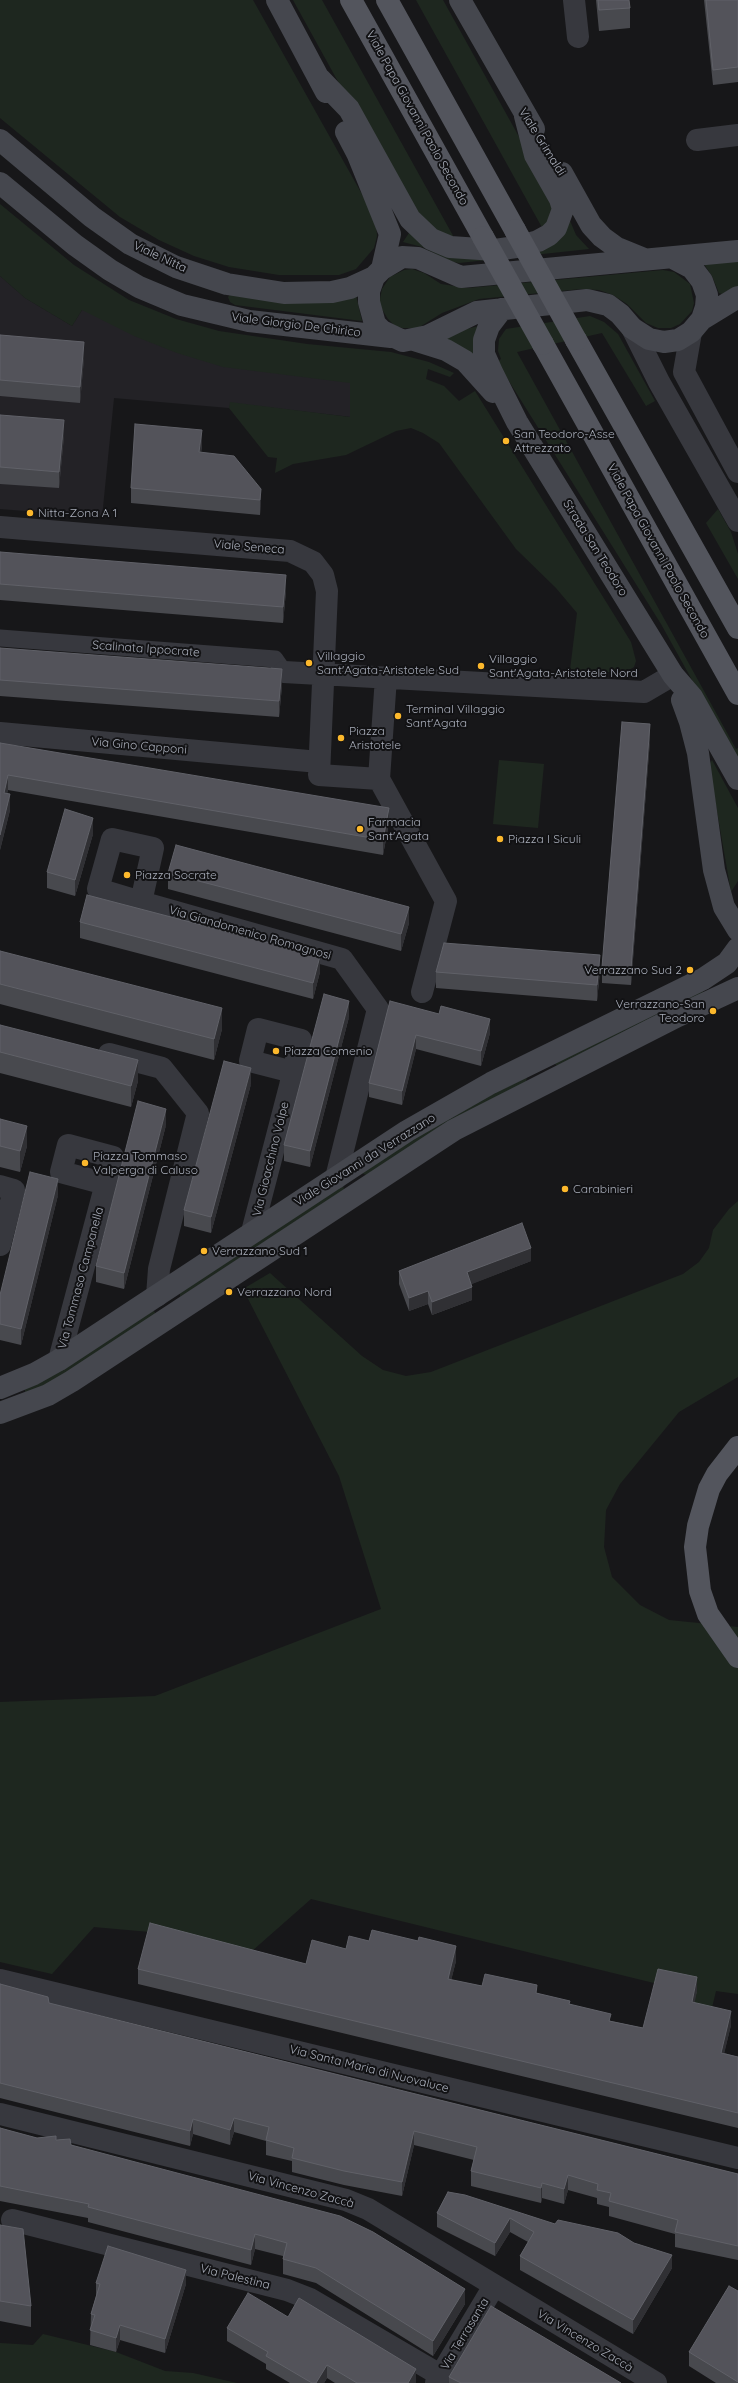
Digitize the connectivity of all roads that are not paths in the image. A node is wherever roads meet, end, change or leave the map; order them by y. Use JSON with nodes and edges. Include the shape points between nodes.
{"nodes":[{"id":1,"x":277,"y":0,"type":"edge"},
{"id":2,"x":352,"y":0,"type":"edge"},
{"id":3,"x":387,"y":0,"type":"edge"},
{"id":4,"x":460,"y":0,"type":"edge"},
{"id":5,"x":574,"y":0,"type":"edge"},
{"id":6,"x":578,"y":37,"type":"dead end"},
{"id":7,"x":320,"y":79,"type":"junction"},
{"id":8,"x":525,"y":116,"type":"junction"},
{"id":9,"x":738,"y":135,"type":"edge"},
{"id":10,"x":0,"y":140,"type":"edge"},
{"id":11,"x":697,"y":140,"type":"dead end"},
{"id":12,"x":0,"y":183,"type":"edge"},
{"id":13,"x":738,"y":251,"type":"edge"},
{"id":14,"x":673,"y":258,"type":"junction"},
{"id":15,"x":647,"y":260,"type":"junction"},
{"id":16,"x":378,"y":273,"type":"junction"},
{"id":17,"x":738,"y":297,"type":"edge"},
{"id":18,"x":502,"y":309,"type":"junction"},
{"id":19,"x":697,"y":326,"type":"junction"},
{"id":20,"x":632,"y":328,"type":"junction"},
{"id":21,"x":391,"y":337,"type":"junction"},
{"id":22,"x":414,"y":340,"type":"junction"},
{"id":23,"x":517,"y":422,"type":"junction"},
{"id":24,"x":738,"y":472,"type":"edge"},
{"id":25,"x":738,"y":521,"type":"edge"},
{"id":26,"x":0,"y":527,"type":"edge"},
{"id":27,"x":738,"y":628,"type":"edge"},
{"id":28,"x":0,"y":638,"type":"edge"},
{"id":29,"x":284,"y":672,"type":"joint"},
{"id":30,"x":323,"y":674,"type":"junction"},
{"id":31,"x":673,"y":675,"type":"junction"},
{"id":32,"x":386,"y":677,"type":"junction"},
{"id":33,"x":738,"y":694,"type":"edge"},
{"id":34,"x":0,"y":733,"type":"edge"},
{"id":35,"x":319,"y":762,"type":"junction"},
{"id":36,"x":379,"y":779,"type":"junction"},
{"id":37,"x":738,"y":779,"type":"edge"},
{"id":38,"x":141,"y":902,"type":"dead end"},
{"id":39,"x":738,"y":930,"type":"edge"},
{"id":40,"x":738,"y":948,"type":"edge"},
{"id":41,"x":738,"y":988,"type":"edge"},
{"id":42,"x":422,"y":992,"type":"dead end"},
{"id":43,"x":93,"y":1050,"type":"edge"},
{"id":44,"x":292,"y":1079,"type":"dead end"},
{"id":45,"x":336,"y":1178,"type":"junction"},
{"id":46,"x":0,"y":1186,"type":"edge"},
{"id":47,"x":104,"y":1190,"type":"dead end"},
{"id":48,"x":252,"y":1232,"type":"junction"},
{"id":49,"x":0,"y":1245,"type":"edge"},
{"id":50,"x":157,"y":1296,"type":"junction"},
{"id":51,"x":59,"y":1360,"type":"junction"},
{"id":52,"x":0,"y":1388,"type":"edge"},
{"id":53,"x":2,"y":1406,"type":"edge"},
{"id":54,"x":733,"y":1452,"type":"edge"},
{"id":55,"x":738,"y":1657,"type":"edge"},
{"id":56,"x":0,"y":1980,"type":"edge"},
{"id":57,"x":0,"y":2114,"type":"edge"},
{"id":58,"x":738,"y":2158,"type":"edge"},
{"id":59,"x":12,"y":2220,"type":"dead end"},
{"id":60,"x":494,"y":2286,"type":"junction"},
{"id":61,"x":438,"y":2379,"type":"edge"},
{"id":62,"x":656,"y":2383,"type":"edge"}],
"edges":[{"from":1,"to":7,"type":"main road"},
{"from":2,"to":33,"type":"main road","name":"Viale Papa Giovanni Paolo Secondo","bridge":true},
{"from":3,"to":27,"type":"main road","bridge":true},
{"from":4,"to":8,"type":"main road","name":"Viale Grimaldi"},
{"from":5,"to":6,"type":"street"},
{"from":7,"to":8,"type":"main road","via":[[349,109],[410,219],[431,239],[450,247],[495,250],[516,247],[538,241],[556,228],[563,208],[535,155]]},
{"from":7,"to":16,"type":"main road","via":[[358,155],[390,234]]},
{"from":8,"to":15,"type":"main road","name":"Viale Grimaldi","via":[[548,149],[591,225],[617,248]]},
{"from":9,"to":11,"type":"street"},
{"from":10,"to":16,"type":"main road","name":"Viale Nitta","via":[[130,244],[176,267],[227,284],[284,293],[332,292],[350,288]]},
{"from":12,"to":21,"type":"main road","name":"Viale Giorgio De Chirico","via":[[75,245],[110,270],[139,287],[182,305],[249,321]]},
{"from":13,"to":14,"type":"main road"},
{"from":14,"to":15,"type":"main road","name":"Viale Nitta"},
{"from":14,"to":19,"type":"main road","via":[[692,268],[702,281],[707,295]]},
{"from":15,"to":16,"type":"main road","name":"Viale Nitta","via":[[461,277],[418,258],[402,257]]},
{"from":16,"to":21,"type":"main road","via":[[369,291],[369,302],[375,324]]},
{"from":17,"to":19,"type":"main road"},
{"from":18,"to":20,"type":"main road","via":[[588,300],[608,305]]},
{"from":18,"to":22,"type":"main road","via":[[477,312]]},
{"from":18,"to":23,"type":"main road","via":[[489,326],[484,340],[484,354]]},
{"from":19,"to":20,"type":"main road","via":[[678,340],[664,342],[649,339]]},
{"from":19,"to":24,"type":"street","via":[[684,372]]},
{"from":20,"to":25,"type":"street","via":[[659,382]]},
{"from":21,"to":22,"type":"main road","name":"Viale Giorgio De Chirico","via":[[403,341]]},
{"from":22,"to":23,"type":"main road","name":"Viale Giorgio De Chirico","via":[[446,350],[465,361]]},
{"from":23,"to":31,"type":"main road","name":"Strada San Teodoro"},
{"from":26,"to":30,"type":"street","name":"Viale Seneca","via":[[290,550],[302,555],[313,562],[323,575],[327,591]]},
{"from":28,"to":29,"type":"street","name":"Scalinata Ippocrate","via":[[275,659]]},
{"from":29,"to":30,"type":"street"},
{"from":30,"to":32,"type":"street"},
{"from":30,"to":35,"type":"street","name":"Viale Seneca"},
{"from":31,"to":32,"type":"street","via":[[644,692]]},
{"from":31,"to":37,"type":"main road","name":"Strada San Teodoro","via":[[692,697]]},
{"from":31,"to":39,"type":"main road","name":"Strada San Teodoro","via":[[698,753],[714,870],[724,907]]},
{"from":32,"to":36,"type":"street"},
{"from":34,"to":35,"type":"street","name":"Via Gino Capponi"},
{"from":35,"to":36,"type":"street","via":[[319,776]]},
{"from":36,"to":42,"type":"street","via":[[446,901]]},
{"from":38,"to":45,"type":"street","name":"Via Giandomenico Romagnosi","via":[[342,959],[378,1009]]},
{"from":40,"to":45,"type":"main road","name":"Viale Giovanni da Verrazzano","via":[[727,963],[703,979],[492,1083],[407,1131]]},
{"from":41,"to":53,"type":"main road","name":"Viale Giovanni da Verrazzano","via":[[454,1130],[72,1381],[48,1395]]},
{"from":43,"to":50,"type":"street","via":[[162,1068],[198,1113],[159,1270]]},
{"from":44,"to":48,"type":"street","name":"Via Gioacchino Volpe"},
{"from":45,"to":48,"type":"main road","name":"Viale Giovanni da Verrazzano"},
{"from":46,"to":49,"type":"street","via":[[14,1190]]},
{"from":47,"to":51,"type":"street","name":"Via Tommaso Campanella"},
{"from":48,"to":50,"type":"main road","name":"Viale Giovanni da Verrazzano"},
{"from":50,"to":51,"type":"main road","name":"Viale Giovanni da Verrazzano"},
{"from":51,"to":52,"type":"main road","name":"Viale Giovanni da Verrazzano"},
{"from":54,"to":55,"type":"main road","via":[[717,1474],[704,1502],[695,1547],[700,1591],[708,1614]]},
{"from":56,"to":58,"type":"street","name":"Via Santa Maria di Nuovaluce"},
{"from":57,"to":60,"type":"street","name":"Via Vincenzo Zaccà","via":[[346,2200],[368,2209]]},
{"from":59,"to":61,"type":"street","name":"Via Palestina","via":[[288,2290],[310,2299]]},
{"from":60,"to":61,"type":"street","name":"Via Terrasanta"},
{"from":60,"to":62,"type":"street","name":"Via Vincenzo Zaccà"}]}
